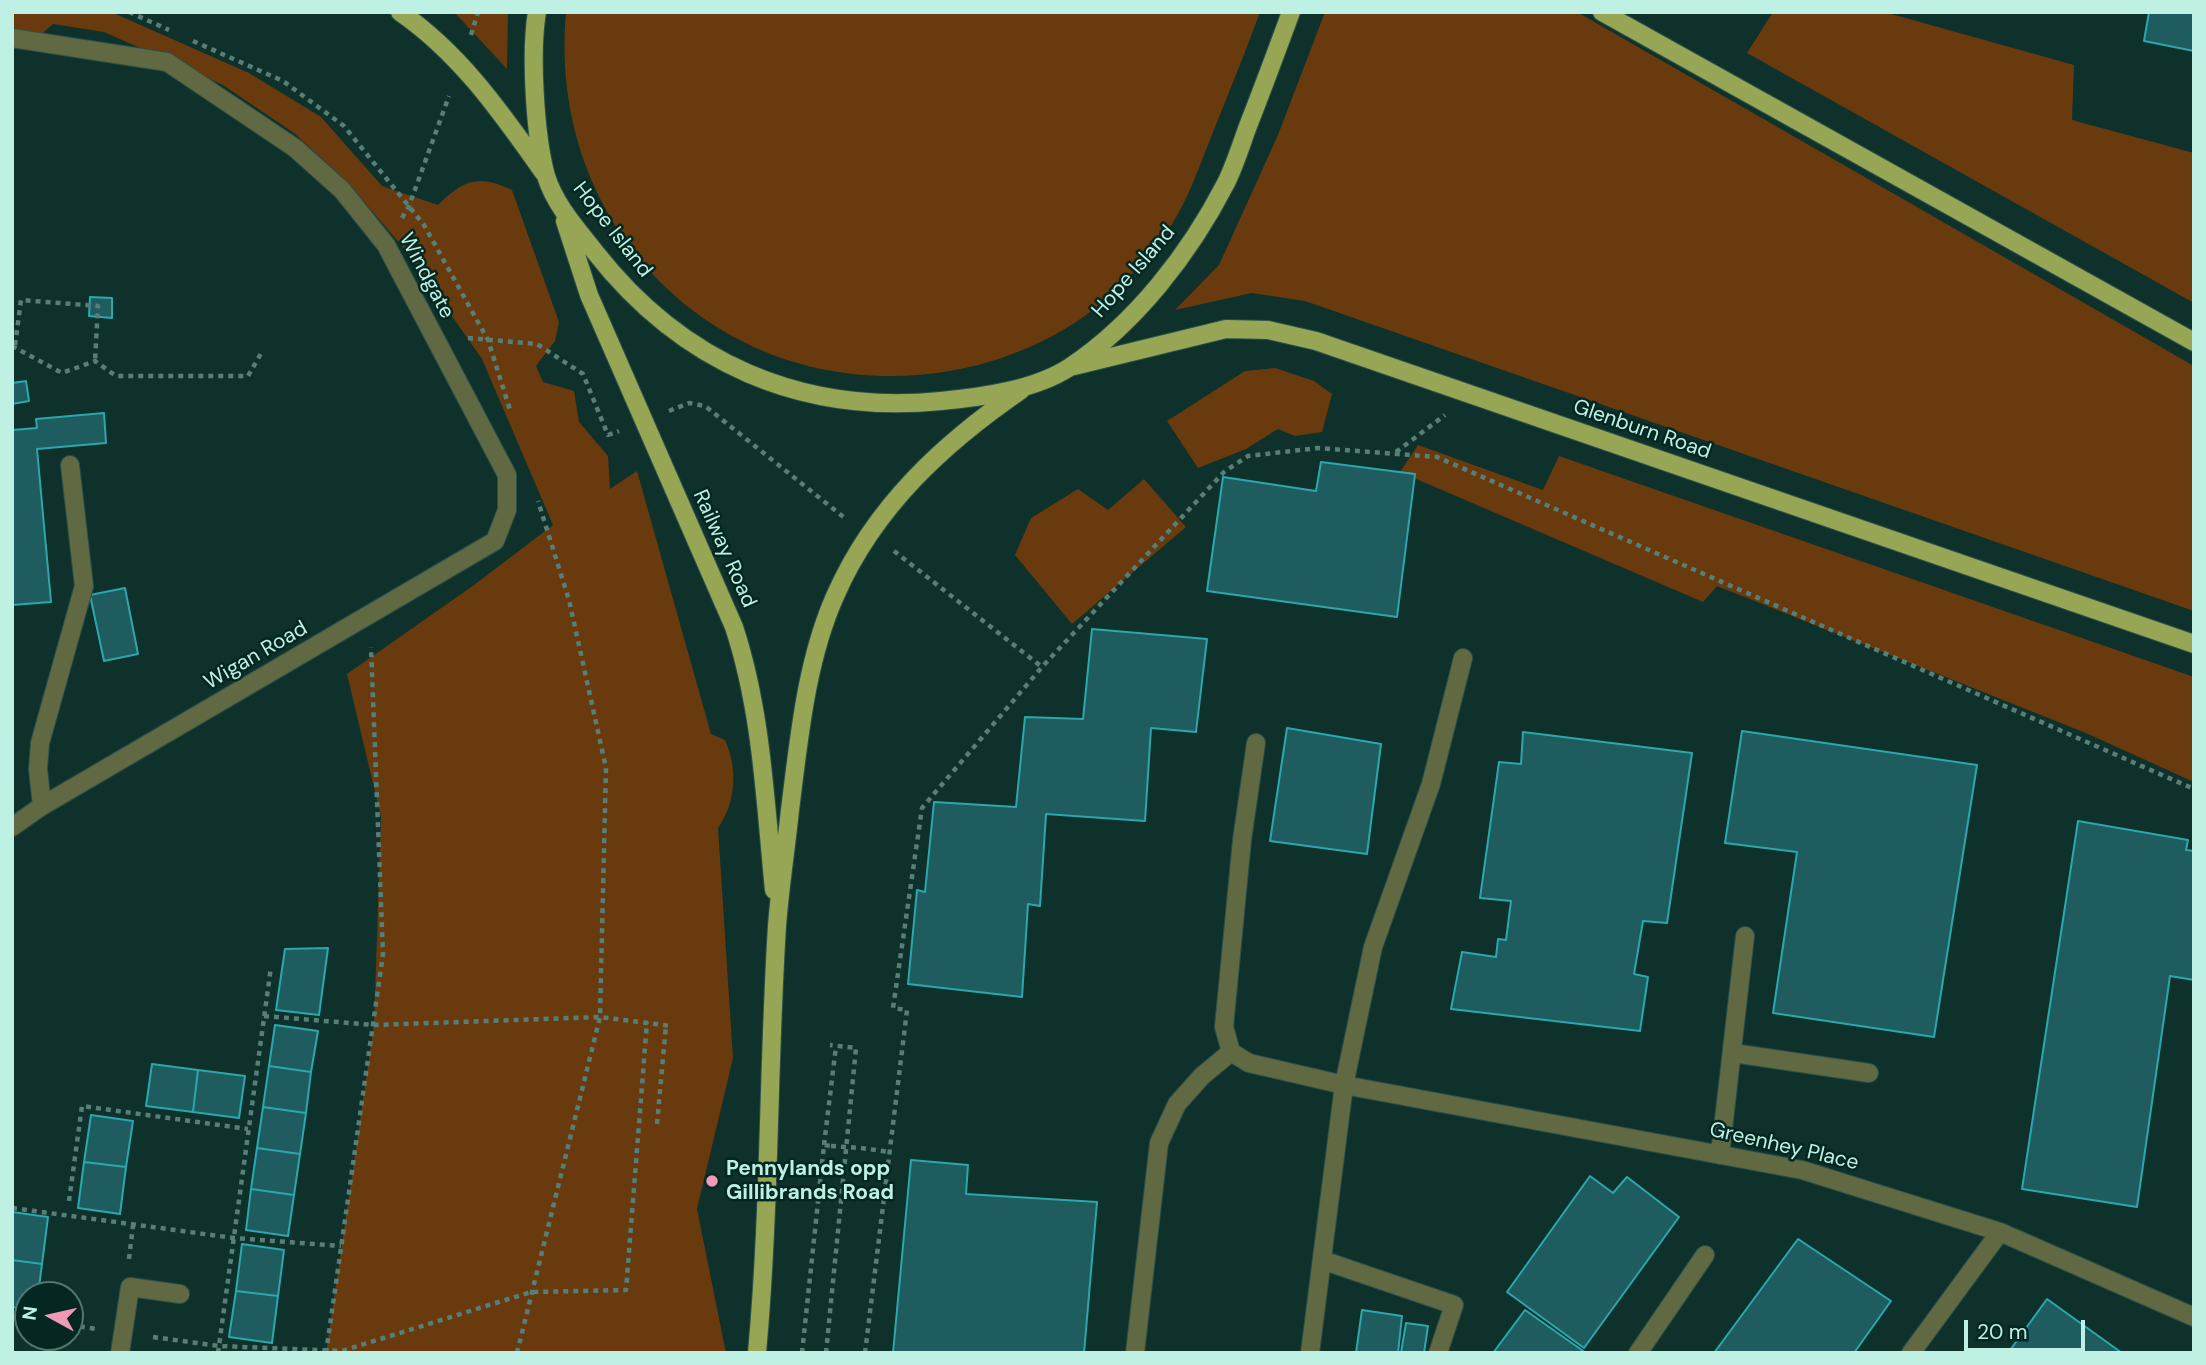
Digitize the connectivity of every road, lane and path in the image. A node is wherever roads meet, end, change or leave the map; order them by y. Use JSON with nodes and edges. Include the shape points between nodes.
{"nodes":[{"id":1,"x":129,"y":12,"type":"edge"},
{"id":2,"x":400,"y":12,"type":"edge"},
{"id":3,"x":537,"y":12,"type":"edge"},
{"id":4,"x":1291,"y":12,"type":"edge"},
{"id":5,"x":1602,"y":12,"type":"edge"},
{"id":6,"x":176,"y":33,"type":"dead end"},
{"id":7,"x":12,"y":38,"type":"edge"},
{"id":8,"x":188,"y":38,"type":"dead end"},
{"id":9,"x":449,"y":96,"type":"dead end"},
{"id":10,"x":546,"y":176,"type":"junction"},
{"id":11,"x":409,"y":206,"type":"junction"},
{"id":12,"x":561,"y":209,"type":"junction"},
{"id":13,"x":386,"y":245,"type":"junction"},
{"id":14,"x":431,"y":335,"type":"junction"},
{"id":15,"x":488,"y":340,"type":"junction"},
{"id":16,"x":2194,"y":342,"type":"edge"},
{"id":17,"x":14,"y":346,"type":"edge"},
{"id":18,"x":263,"y":350,"type":"dead end"},
{"id":19,"x":95,"y":361,"type":"junction"},
{"id":20,"x":1068,"y":368,"type":"junction"},
{"id":21,"x":1030,"y":384,"type":"junction"},
{"id":22,"x":513,"y":420,"type":"dead end"},
{"id":23,"x":642,"y":421,"type":"junction"},
{"id":24,"x":70,"y":465,"type":"dead end"},
{"id":25,"x":538,"y":500,"type":"dead end"},
{"id":26,"x":507,"y":510,"type":"joint"},
{"id":27,"x":869,"y":534,"type":"junction"},
{"id":28,"x":369,"y":616,"type":"junction"},
{"id":29,"x":2194,"y":644,"type":"edge"},
{"id":30,"x":1463,"y":658,"type":"dead end"},
{"id":31,"x":1042,"y":667,"type":"junction"},
{"id":32,"x":1256,"y":743,"type":"dead end"},
{"id":33,"x":2194,"y":789,"type":"edge"},
{"id":34,"x":42,"y":806,"type":"junction"},
{"id":35,"x":12,"y":827,"type":"edge"},
{"id":36,"x":777,"y":925,"type":"junction"},
{"id":37,"x":1745,"y":936,"type":"dead end"},
{"id":38,"x":271,"y":967,"type":"dead end"},
{"id":39,"x":264,"y":1016,"type":"junction"},
{"id":40,"x":600,"y":1017,"type":"junction"},
{"id":41,"x":647,"y":1023,"type":"junction"},
{"id":42,"x":374,"y":1025,"type":"junction"},
{"id":43,"x":1231,"y":1052,"type":"junction"},
{"id":44,"x":1733,"y":1053,"type":"junction"},
{"id":45,"x":1869,"y":1073,"type":"dead end"},
{"id":46,"x":1345,"y":1085,"type":"junction"},
{"id":47,"x":657,"y":1124,"type":"dead end"},
{"id":48,"x":248,"y":1129,"type":"junction"},
{"id":49,"x":824,"y":1145,"type":"junction"},
{"id":50,"x":890,"y":1152,"type":"junction"},
{"id":51,"x":1720,"y":1155,"type":"junction"},
{"id":52,"x":69,"y":1201,"type":"dead end"},
{"id":53,"x":12,"y":1208,"type":"edge"},
{"id":54,"x":133,"y":1225,"type":"junction"},
{"id":55,"x":2000,"y":1232,"type":"junction"},
{"id":56,"x":234,"y":1238,"type":"junction"},
{"id":57,"x":341,"y":1246,"type":"junction"},
{"id":58,"x":129,"y":1252,"type":"dead end"},
{"id":59,"x":1705,"y":1255,"type":"dead end"},
{"id":60,"x":1322,"y":1260,"type":"junction"},
{"id":61,"x":531,"y":1292,"type":"junction"},
{"id":62,"x":180,"y":1294,"type":"dead end"},
{"id":63,"x":2194,"y":1317,"type":"edge"},
{"id":64,"x":123,"y":1333,"type":"junction"},
{"id":65,"x":218,"y":1350,"type":"edge"},
{"id":66,"x":326,"y":1351,"type":"edge"},
{"id":67,"x":120,"y":1353,"type":"edge"},
{"id":68,"x":517,"y":1353,"type":"edge"},
{"id":69,"x":757,"y":1353,"type":"edge"},
{"id":70,"x":802,"y":1353,"type":"edge"},
{"id":71,"x":826,"y":1353,"type":"edge"},
{"id":72,"x":865,"y":1353,"type":"edge"},
{"id":73,"x":1135,"y":1353,"type":"edge"},
{"id":74,"x":1310,"y":1353,"type":"edge"},
{"id":75,"x":1438,"y":1353,"type":"edge"},
{"id":76,"x":1638,"y":1353,"type":"edge"},
{"id":77,"x":1911,"y":1353,"type":"edge"}],
"edges":[{"from":1,"to":6,"type":"path"},
{"from":2,"to":10,"type":"main road","via":[[461,64],[495,103]]},
{"from":3,"to":10,"type":"main road","name":"Hope Island","via":[[535,94]]},
{"from":4,"to":20,"type":"main road","name":"Hope Island","via":[[1228,181],[1198,233],[1123,323]]},
{"from":5,"to":16,"type":"main road"},
{"from":7,"to":13,"type":"street","name":"Windgate","via":[[167,62],[295,148],[342,190]]},
{"from":8,"to":11,"type":"path","via":[[283,81],[334,119]]},
{"from":9,"to":11,"type":"path"},
{"from":10,"to":12,"type":"main road","name":"Hope Island"},
{"from":11,"to":13,"type":"path"},
{"from":11,"to":15,"type":"path"},
{"from":12,"to":21,"type":"main road","name":"Hope Island","via":[[655,317],[715,359],[774,385],[836,401],[896,406],[965,399]]},
{"from":12,"to":23,"type":"main road","name":"Railway Road","via":[[589,295]]},
{"from":13,"to":14,"type":"street","name":"Windgate"},
{"from":14,"to":15,"type":"path"},
{"from":14,"to":26,"type":"street","name":"Windgate","via":[[507,475]]},
{"from":15,"to":22,"type":"path"},
{"from":15,"to":23,"type":"path","via":[[537,344],[583,374],[608,435]]},
{"from":17,"to":19,"type":"path","via":[[62,373]]},
{"from":17,"to":19,"type":"path","via":[[21,300],[98,306]]},
{"from":18,"to":19,"type":"path","via":[[248,376],[116,376]]},
{"from":20,"to":21,"type":"main road","name":"Hope Island"},
{"from":20,"to":29,"type":"main road","name":"Glenburn Road","via":[[1226,329],[1268,330],[1316,341]]},
{"from":21,"to":27,"type":"main road","name":"Railway Road","via":[[936,455],[897,495]]},
{"from":23,"to":27,"type":"path","via":[[689,403],[705,406]]},
{"from":23,"to":36,"type":"main road","name":"Railway Road","via":[[734,627],[748,670],[757,715]]},
{"from":24,"to":34,"type":"street","via":[[84,586],[40,743]]},
{"from":25,"to":40,"type":"path","via":[[569,600],[606,768]]},
{"from":26,"to":28,"type":"street","name":"Wigan Road","via":[[495,541]]},
{"from":27,"to":31,"type":"path"},
{"from":27,"to":36,"type":"main road","name":"Railway Road","via":[[835,594],[817,653],[799,735]]},
{"from":28,"to":34,"type":"street","name":"Wigan Road"},
{"from":28,"to":42,"type":"path","via":[[383,954]]},
{"from":30,"to":46,"type":"street","via":[[1431,784],[1373,947]]},
{"from":31,"to":33,"type":"path","via":[[1236,462],[1248,456],[1318,448],[1395,452],[1437,457]]},
{"from":31,"to":50,"type":"path","via":[[922,808],[892,1008],[907,1010]]},
{"from":32,"to":43,"type":"street","via":[[1224,1027]]},
{"from":34,"to":35,"type":"street","name":"Wigan Road"},
{"from":36,"to":69,"type":"main road","name":"Railway Road"},
{"from":37,"to":44,"type":"street"},
{"from":38,"to":39,"type":"path"},
{"from":39,"to":42,"type":"path"},
{"from":39,"to":48,"type":"path"},
{"from":40,"to":41,"type":"path"},
{"from":40,"to":42,"type":"path"},
{"from":40,"to":61,"type":"path"},
{"from":41,"to":47,"type":"path","via":[[669,1025]]},
{"from":41,"to":61,"type":"path","via":[[626,1290]]},
{"from":42,"to":57,"type":"path"},
{"from":43,"to":46,"type":"street","name":"Greenhey Place","via":[[1249,1063]]},
{"from":43,"to":73,"type":"street","via":[[1177,1104],[1159,1143]]},
{"from":44,"to":45,"type":"street"},
{"from":44,"to":51,"type":"street"},
{"from":46,"to":51,"type":"street","name":"Greenhey Place"},
{"from":46,"to":60,"type":"street"},
{"from":48,"to":52,"type":"path","via":[[82,1106]]},
{"from":48,"to":56,"type":"path"},
{"from":49,"to":50,"type":"path","bridge":true},
{"from":49,"to":70,"type":"path"},
{"from":49,"to":71,"type":"path","via":[[833,1046],[856,1048]]},
{"from":50,"to":72,"type":"path"},
{"from":51,"to":55,"type":"street","name":"Greenhey Place","via":[[1802,1170]]},
{"from":53,"to":54,"type":"path"},
{"from":54,"to":56,"type":"path"},
{"from":54,"to":58,"type":"path"},
{"from":55,"to":63,"type":"street","name":"Greenhey Place"},
{"from":55,"to":77,"type":"street"},
{"from":56,"to":57,"type":"path"},
{"from":56,"to":65,"type":"path"},
{"from":57,"to":66,"type":"path"},
{"from":59,"to":76,"type":"street"},
{"from":60,"to":74,"type":"street"},
{"from":60,"to":75,"type":"street","via":[[1454,1305]]},
{"from":61,"to":66,"type":"path","via":[[342,1351]]},
{"from":61,"to":68,"type":"path"},
{"from":62,"to":64,"type":"street","via":[[130,1287]]},
{"from":64,"to":65,"type":"path"},
{"from":64,"to":67,"type":"street"},
{"from":65,"to":66,"type":"path"}]}
